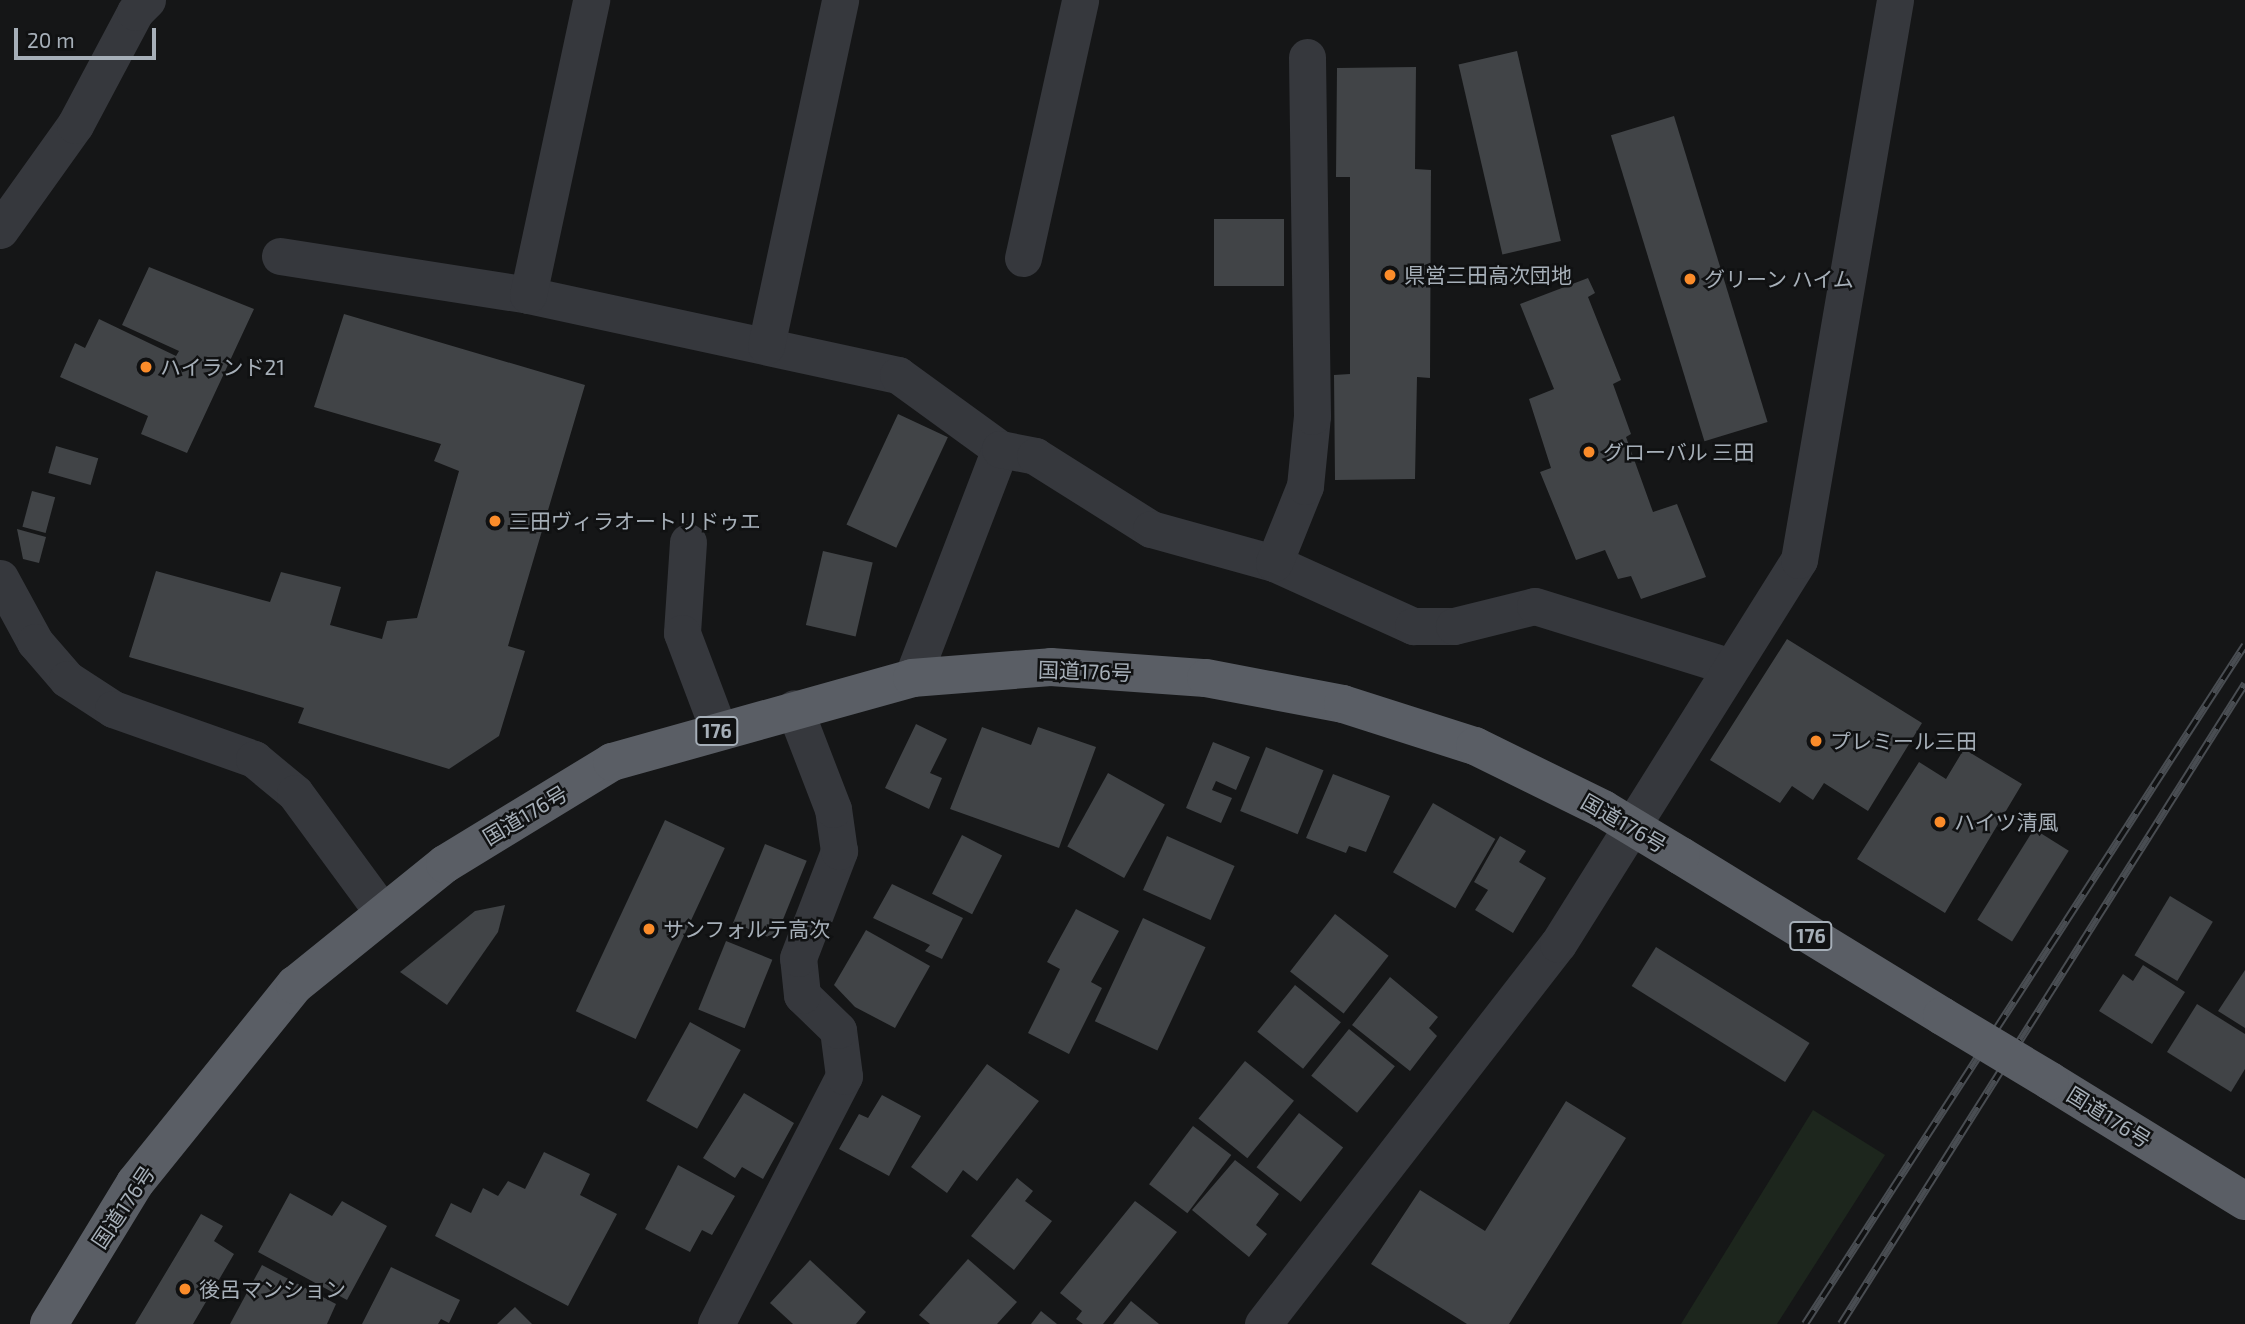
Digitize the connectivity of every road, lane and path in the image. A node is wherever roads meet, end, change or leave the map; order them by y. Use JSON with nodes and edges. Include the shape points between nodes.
{"nodes":[{"id":1,"x":147,"y":0,"type":"edge"},
{"id":2,"x":591,"y":0,"type":"edge"},
{"id":3,"x":840,"y":0,"type":"edge"},
{"id":4,"x":1080,"y":0,"type":"edge"},
{"id":5,"x":1891,"y":2,"type":"edge"},
{"id":6,"x":1307,"y":57,"type":"dead end"},
{"id":7,"x":0,"y":230,"type":"edge"},
{"id":8,"x":279,"y":256,"type":"dead end"},
{"id":9,"x":1023,"y":258,"type":"dead end"},
{"id":10,"x":528,"y":295,"type":"junction"},
{"id":11,"x":766,"y":346,"type":"junction"},
{"id":12,"x":1000,"y":449,"type":"junction"},
{"id":13,"x":688,"y":542,"type":"dead end"},
{"id":14,"x":1274,"y":563,"type":"junction"},
{"id":15,"x":0,"y":578,"type":"edge"},
{"id":16,"x":1731,"y":667,"type":"junction"},
{"id":17,"x":912,"y":678,"type":"junction"},
{"id":18,"x":794,"y":708,"type":"junction"},
{"id":19,"x":719,"y":731,"type":"junction"},
{"id":20,"x":383,"y":914,"type":"junction"},
{"id":21,"x":2245,"y":1201,"type":"edge"},
{"id":22,"x":49,"y":1324,"type":"edge"},
{"id":23,"x":716,"y":1324,"type":"edge"},
{"id":24,"x":1263,"y":1324,"type":"edge"}],
"edges":[{"from":1,"to":7,"type":"street","via":[[135,12],[75,125]]},
{"from":2,"to":10,"type":"street"},
{"from":3,"to":11,"type":"street"},
{"from":4,"to":9,"type":"street"},
{"from":5,"to":16,"type":"street","via":[[1799,560],[1767,617]]},
{"from":6,"to":14,"type":"street","via":[[1312,416],[1305,486]]},
{"from":8,"to":10,"type":"street"},
{"from":10,"to":11,"type":"street"},
{"from":11,"to":12,"type":"street","via":[[898,375]]},
{"from":12,"to":14,"type":"street","via":[[1035,456],[1151,529]]},
{"from":12,"to":17,"type":"street"},
{"from":13,"to":19,"type":"street","via":[[682,633]]},
{"from":14,"to":16,"type":"street","via":[[1413,626],[1454,626],[1535,606]]},
{"from":15,"to":20,"type":"street","via":[[35,642],[67,679],[113,709],[254,759],[295,793]]},
{"from":16,"to":24,"type":"street","via":[[1558,944]]},
{"from":17,"to":18,"type":"highway","name":"国道176号","number":"176"},
{"from":17,"to":21,"type":"highway","name":"国道176号","number":"176","bridge":true,"via":[[1051,667],[1206,678],[1343,704],[1475,746],[1603,809]]},
{"from":18,"to":19,"type":"highway","name":"国道176号","number":"176"},
{"from":18,"to":23,"type":"street","via":[[834,809],[839,851],[798,958],[802,995],[838,1030],[844,1076]]},
{"from":19,"to":20,"type":"highway","name":"国道176号","number":"176","via":[[612,762],[445,863]]},
{"from":20,"to":22,"type":"highway","name":"国道176号","number":"176","via":[[295,985],[135,1183]]}]}
